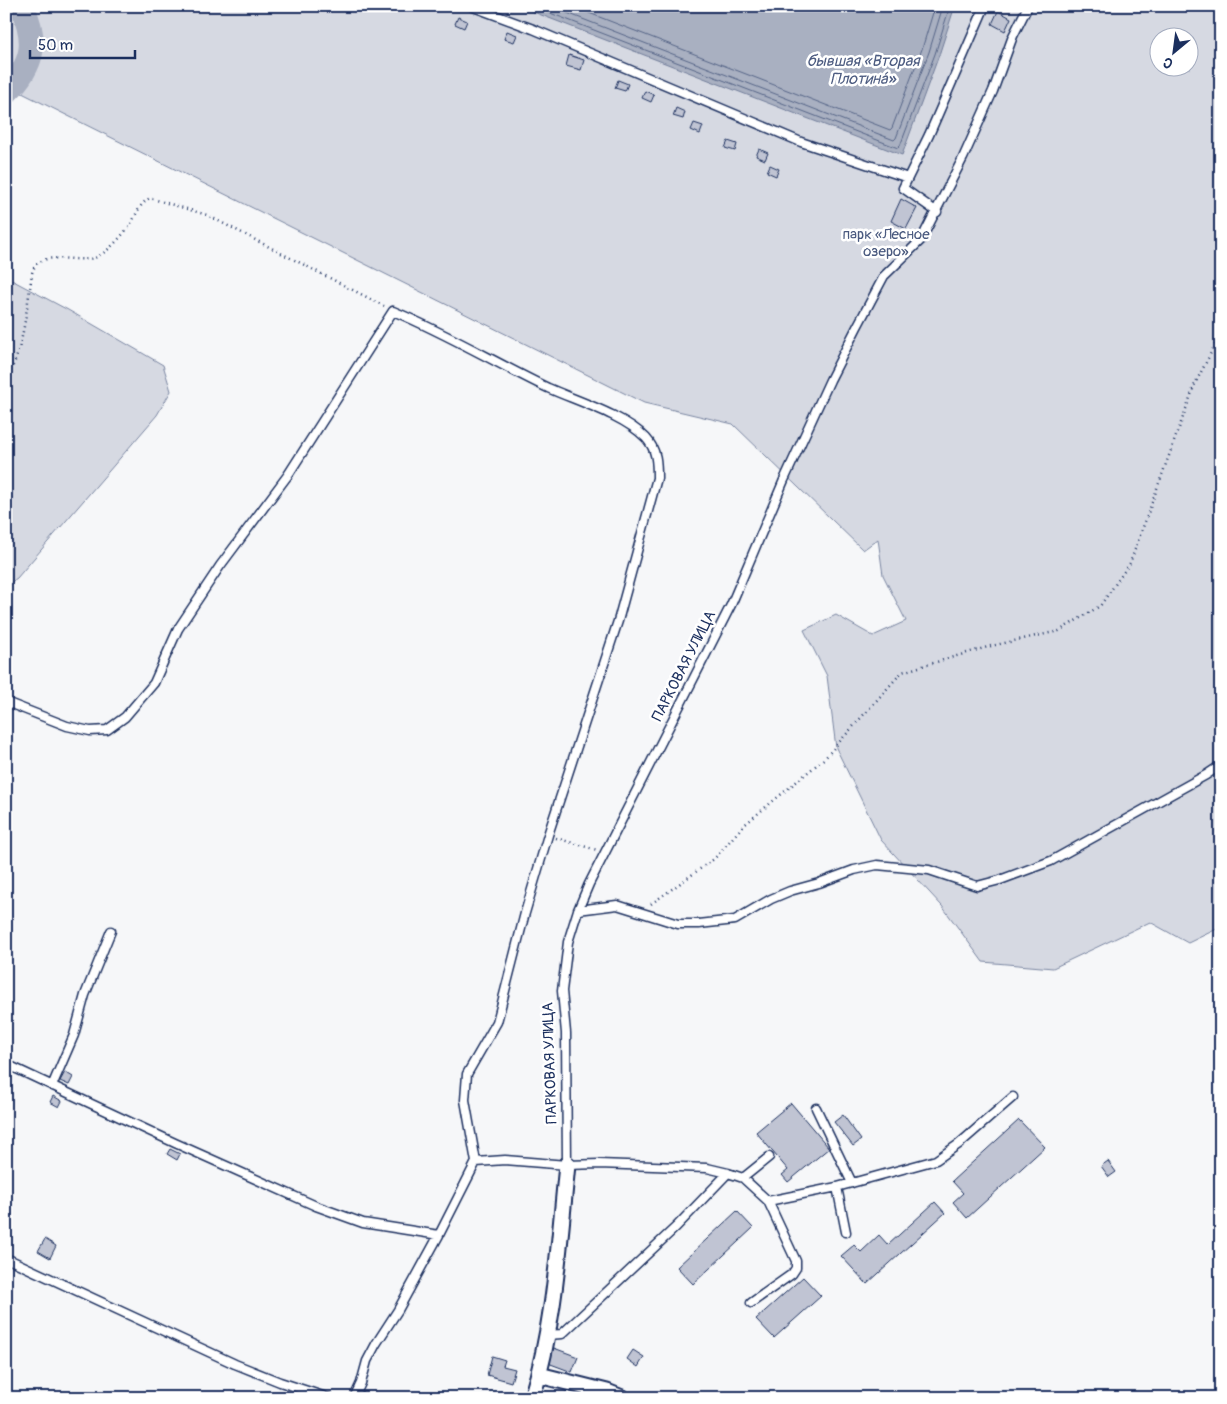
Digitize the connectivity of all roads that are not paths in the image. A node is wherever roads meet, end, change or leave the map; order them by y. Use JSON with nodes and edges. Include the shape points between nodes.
{"nodes":[{"id":1,"x":471,"y":6,"type":"edge"},
{"id":2,"x":985,"y":6,"type":"edge"},
{"id":3,"x":1028,"y":6,"type":"edge"},
{"id":4,"x":908,"y":178,"type":"junction"},
{"id":5,"x":937,"y":212,"type":"junction"},
{"id":6,"x":6,"y":702,"type":"edge"},
{"id":7,"x":1221,"y":764,"type":"edge"},
{"id":8,"x":578,"y":910,"type":"junction"},
{"id":9,"x":111,"y":931,"type":"dead end"},
{"id":10,"x":6,"y":1064,"type":"edge"},
{"id":11,"x":52,"y":1086,"type":"junction"},
{"id":12,"x":1013,"y":1097,"type":"dead end"},
{"id":13,"x":816,"y":1108,"type":"dead end"},
{"id":14,"x":769,"y":1157,"type":"dead end"},
{"id":15,"x":476,"y":1162,"type":"junction"},
{"id":16,"x":567,"y":1165,"type":"junction"},
{"id":17,"x":728,"y":1173,"type":"junction"},
{"id":18,"x":743,"y":1178,"type":"junction"},
{"id":19,"x":852,"y":1183,"type":"junction"},
{"id":20,"x":838,"y":1187,"type":"junction"},
{"id":21,"x":768,"y":1201,"type":"junction"},
{"id":22,"x":846,"y":1232,"type":"dead end"},
{"id":23,"x":439,"y":1235,"type":"junction"},
{"id":24,"x":6,"y":1258,"type":"edge"},
{"id":25,"x":751,"y":1303,"type":"dead end"},
{"id":26,"x":547,"y":1335,"type":"junction"},
{"id":27,"x":539,"y":1375,"type":"junction"},
{"id":28,"x":329,"y":1398,"type":"edge"},
{"id":29,"x":354,"y":1398,"type":"edge"},
{"id":30,"x":532,"y":1398,"type":"edge"},
{"id":31,"x":622,"y":1398,"type":"edge"}],
"edges":[{"from":1,"to":4,"type":"lane","via":[[801,142]]},
{"from":2,"to":4,"type":"lane"},
{"from":3,"to":5,"type":"lane","name":"ПАРКОВАЯ УЛИЦА","via":[[993,92]]},
{"from":4,"to":5,"type":"lane","via":[[903,188]]},
{"from":5,"to":8,"type":"lane","name":"ПАРКОВАЯ УЛИЦА","via":[[921,240],[884,276],[856,327],[784,480],[731,604]]},
{"from":6,"to":15,"type":"lane","via":[[67,726],[90,731],[107,730],[125,717],[154,683],[178,629],[288,474],[393,311],[429,326],[548,388],[623,421],[647,439],[657,455],[657,478],[618,621],[548,835],[497,1022],[468,1074],[465,1100]]},
{"from":7,"to":8,"type":"lane","via":[[1051,861],[977,886],[929,870],[877,866],[854,870],[790,891],[735,920],[678,924],[617,905]]},
{"from":8,"to":16,"type":"lane","name":"ПАРКОВАЯ УЛИЦА","via":[[568,942],[562,991],[566,1033]]},
{"from":9,"to":11,"type":"lane"},
{"from":10,"to":11,"type":"lane"},
{"from":11,"to":23,"type":"lane","via":[[316,1206],[363,1223]]},
{"from":12,"to":19,"type":"lane","via":[[936,1160]]},
{"from":13,"to":19,"type":"lane"},
{"from":14,"to":18,"type":"lane"},
{"from":15,"to":16,"type":"lane","via":[[505,1160]]},
{"from":15,"to":23,"type":"lane"},
{"from":16,"to":17,"type":"lane","via":[[706,1168]]},
{"from":16,"to":26,"type":"street"},
{"from":17,"to":18,"type":"lane"},
{"from":17,"to":26,"type":"lane","via":[[676,1227],[562,1334]]},
{"from":18,"to":21,"type":"lane"},
{"from":19,"to":20,"type":"lane"},
{"from":20,"to":21,"type":"lane"},
{"from":20,"to":22,"type":"lane"},
{"from":21,"to":25,"type":"lane","via":[[796,1261],[796,1268]]},
{"from":23,"to":29,"type":"lane","via":[[367,1361]]},
{"from":24,"to":28,"type":"lane","via":[[234,1364]]},
{"from":26,"to":27,"type":"street"},
{"from":27,"to":30,"type":"street"},
{"from":27,"to":31,"type":"street"}]}
